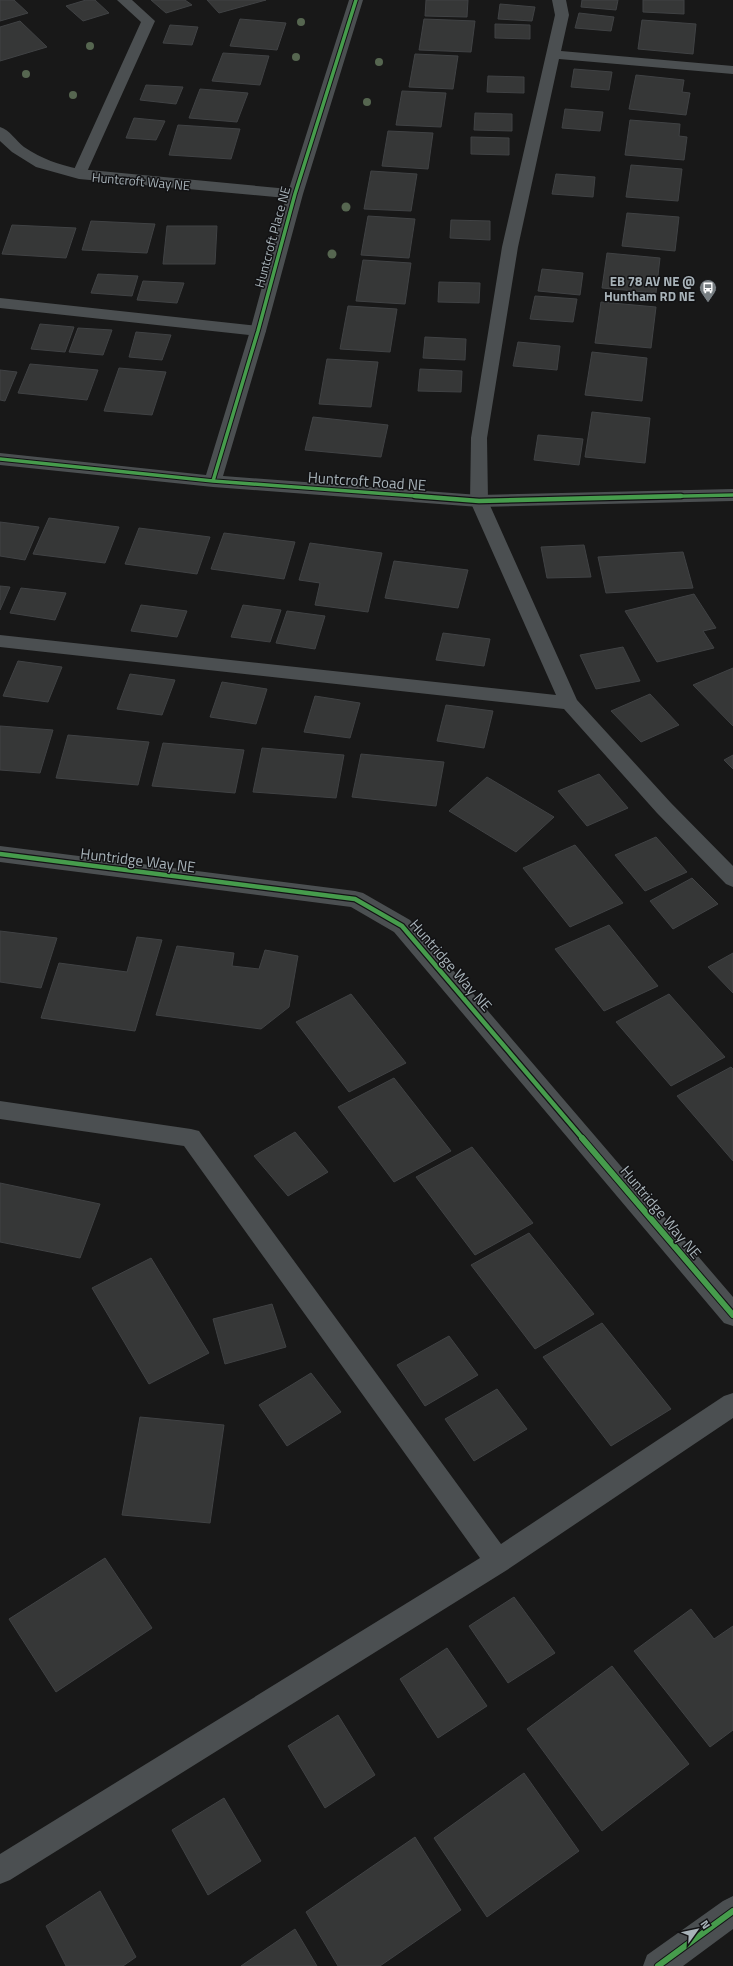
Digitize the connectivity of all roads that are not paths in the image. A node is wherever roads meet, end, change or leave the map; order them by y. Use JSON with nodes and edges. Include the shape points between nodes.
{"nodes":[{"id":1,"x":124,"y":0,"type":"edge"},
{"id":2,"x":356,"y":0,"type":"edge"},
{"id":3,"x":559,"y":0,"type":"edge"},
{"id":4,"x":552,"y":54,"type":"junction"},
{"id":5,"x":733,"y":70,"type":"edge"},
{"id":6,"x":0,"y":132,"type":"edge"},
{"id":7,"x":79,"y":174,"type":"junction"},
{"id":8,"x":295,"y":194,"type":"junction"},
{"id":9,"x":0,"y":303,"type":"edge"},
{"id":10,"x":258,"y":331,"type":"junction"},
{"id":11,"x":0,"y":459,"type":"edge"},
{"id":12,"x":213,"y":481,"type":"junction"},
{"id":13,"x":733,"y":495,"type":"edge"},
{"id":14,"x":479,"y":501,"type":"junction"},
{"id":15,"x":0,"y":641,"type":"edge"},
{"id":16,"x":570,"y":703,"type":"junction"},
{"id":17,"x":0,"y":854,"type":"edge"},
{"id":18,"x":733,"y":879,"type":"edge"},
{"id":19,"x":0,"y":1110,"type":"edge"},
{"id":20,"x":733,"y":1315,"type":"edge"},
{"id":21,"x":733,"y":1404,"type":"edge"},
{"id":22,"x":498,"y":1561,"type":"junction"},
{"id":23,"x":0,"y":1870,"type":"edge"},
{"id":24,"x":733,"y":1911,"type":"edge"},
{"id":25,"x":658,"y":1966,"type":"edge"}],
"edges":[{"from":1,"to":7,"type":"lane","via":[[148,21]]},
{"from":2,"to":8,"type":"street","name":"Huntcroft Place NE"},
{"from":3,"to":4,"type":"lane","via":[[562,15]]},
{"from":4,"to":5,"type":"lane"},
{"from":4,"to":14,"type":"lane","via":[[507,262],[479,438]]},
{"from":6,"to":7,"type":"street","name":"Huntcroft Way NE","via":[[17,149],[41,164]]},
{"from":7,"to":8,"type":"street","name":"Huntcroft Way NE"},
{"from":8,"to":10,"type":"street","name":"Huntcroft Place NE"},
{"from":9,"to":10,"type":"lane"},
{"from":10,"to":12,"type":"street","name":"Huntcroft Place NE"},
{"from":11,"to":12,"type":"street","name":"Huntcroft Road NE"},
{"from":12,"to":14,"type":"street","name":"Huntcroft Road NE"},
{"from":13,"to":14,"type":"street","name":"Huntcroft Road NE"},
{"from":14,"to":16,"type":"lane"},
{"from":15,"to":16,"type":"lane"},
{"from":16,"to":18,"type":"lane","via":[[664,808]]},
{"from":17,"to":20,"type":"street","name":"Huntridge Way NE","via":[[355,899],[402,926]]},
{"from":19,"to":22,"type":"lane","via":[[191,1138]]},
{"from":21,"to":22,"type":"lane"},
{"from":22,"to":23,"type":"lane"},
{"from":24,"to":25,"type":"street"}]}
